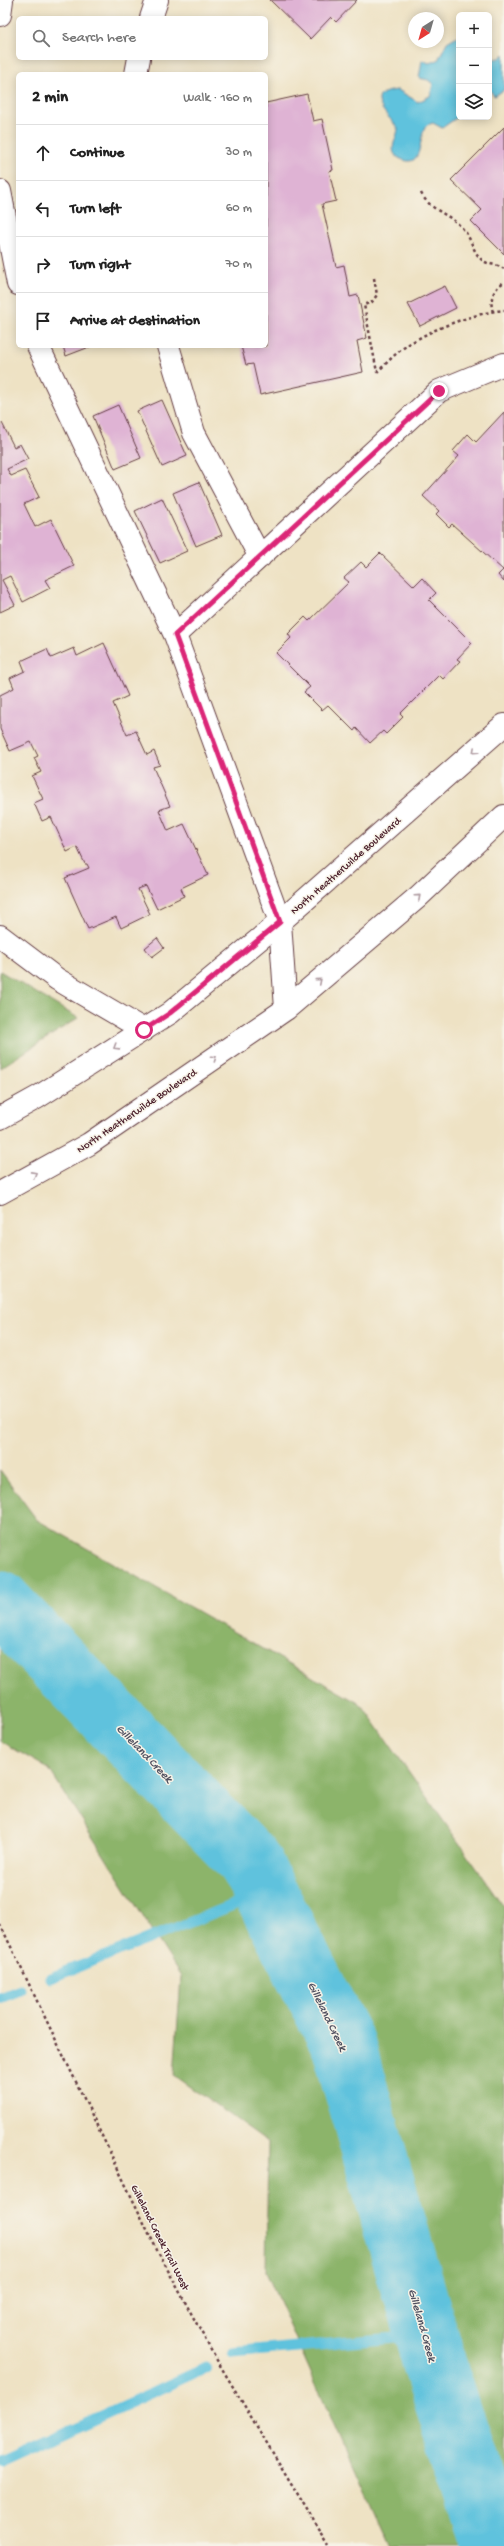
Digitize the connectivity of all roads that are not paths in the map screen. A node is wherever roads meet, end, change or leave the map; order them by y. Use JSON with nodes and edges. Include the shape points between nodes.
{"nodes":[{"id":1,"x":2,"y":0,"type":"edge"},
{"id":2,"x":158,"y":0,"type":"edge"},
{"id":3,"x":0,"y":15,"type":"edge"},
{"id":4,"x":152,"y":16,"type":"edge"},
{"id":5,"x":139,"y":60,"type":"edge"},
{"id":6,"x":136,"y":72,"type":"edge"},
{"id":7,"x":0,"y":191,"type":"edge"},
{"id":8,"x":16,"y":274,"type":"edge"},
{"id":9,"x":39,"y":348,"type":"edge"},
{"id":10,"x":169,"y":348,"type":"edge"},
{"id":11,"x":504,"y":364,"type":"edge"},
{"id":12,"x":260,"y":557,"type":"junction"},
{"id":13,"x":175,"y":635,"type":"junction"},
{"id":14,"x":504,"y":725,"type":"edge"},
{"id":15,"x":504,"y":816,"type":"edge"},
{"id":16,"x":280,"y":922,"type":"junction"},
{"id":17,"x":0,"y":936,"type":"edge"},
{"id":18,"x":286,"y":1009,"type":"junction"},
{"id":19,"x":144,"y":1030,"type":"junction"},
{"id":20,"x":0,"y":1118,"type":"edge"},
{"id":21,"x":0,"y":1193,"type":"edge"}],
"edges":[{"from":1,"to":3,"type":"main road"},
{"from":2,"to":4,"type":"main road"},
{"from":5,"to":6,"type":"main road"},
{"from":7,"to":8,"type":"main road"},
{"from":9,"to":13,"type":"main road"},
{"from":10,"to":12,"type":"main road","via":[[194,433]]},
{"from":11,"to":12,"type":"main road","via":[[439,391]]},
{"from":12,"to":13,"type":"main road"},
{"from":13,"to":16,"type":"main road"},
{"from":14,"to":16,"type":"main road","name":"North Heatherwilde Boulevard","one_way":true},
{"from":18,"to":15,"type":"main road","name":"North Heatherwilde Boulevard","one_way":true,"via":[[418,897]]},
{"from":16,"to":18,"type":"main road"},
{"from":16,"to":19,"type":"main road","name":"North Heatherwilde Boulevard","via":[[170,1013]]},
{"from":17,"to":19,"type":"main road","via":[[57,979]]},
{"from":21,"to":18,"type":"main road","name":"North Heatherwilde Boulevard","one_way":true,"via":[[88,1144]]},
{"from":19,"to":20,"type":"main road","name":"North Heatherwilde Boulevard","one_way":true}]}
